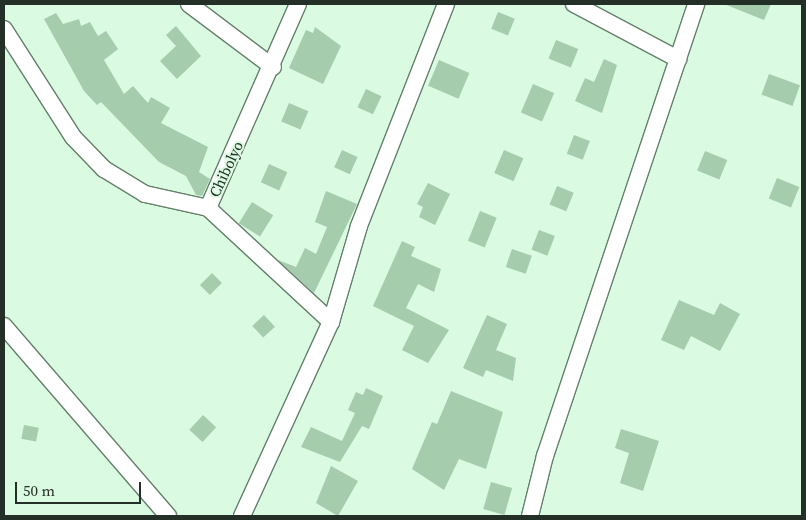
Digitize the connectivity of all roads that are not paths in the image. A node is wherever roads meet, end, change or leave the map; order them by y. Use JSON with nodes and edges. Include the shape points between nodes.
{"nodes":[{"id":1,"x":189,"y":4,"type":"edge"},
{"id":2,"x":298,"y":4,"type":"edge"},
{"id":3,"x":446,"y":4,"type":"edge"},
{"id":4,"x":574,"y":4,"type":"edge"},
{"id":5,"x":696,"y":4,"type":"edge"},
{"id":6,"x":4,"y":29,"type":"edge"},
{"id":7,"x":678,"y":58,"type":"junction"},
{"id":8,"x":273,"y":67,"type":"junction"},
{"id":9,"x":208,"y":208,"type":"junction"},
{"id":10,"x":331,"y":322,"type":"junction"},
{"id":11,"x":4,"y":326,"type":"edge"},
{"id":12,"x":168,"y":516,"type":"edge"},
{"id":13,"x":242,"y":516,"type":"edge"},
{"id":14,"x":530,"y":516,"type":"edge"}],
"edges":[{"from":1,"to":8,"type":"street"},
{"from":2,"to":8,"type":"street","name":"Chibolyo"},
{"from":3,"to":10,"type":"street","via":[[359,226]]},
{"from":4,"to":7,"type":"street"},
{"from":5,"to":7,"type":"street"},
{"from":6,"to":9,"type":"street","via":[[73,137],[104,169],[145,194]]},
{"from":7,"to":14,"type":"street","via":[[544,456]]},
{"from":8,"to":9,"type":"street","name":"Chibolyo"},
{"from":9,"to":10,"type":"street","name":"Chibolyo"},
{"from":10,"to":13,"type":"street"},
{"from":11,"to":12,"type":"street"}]}
